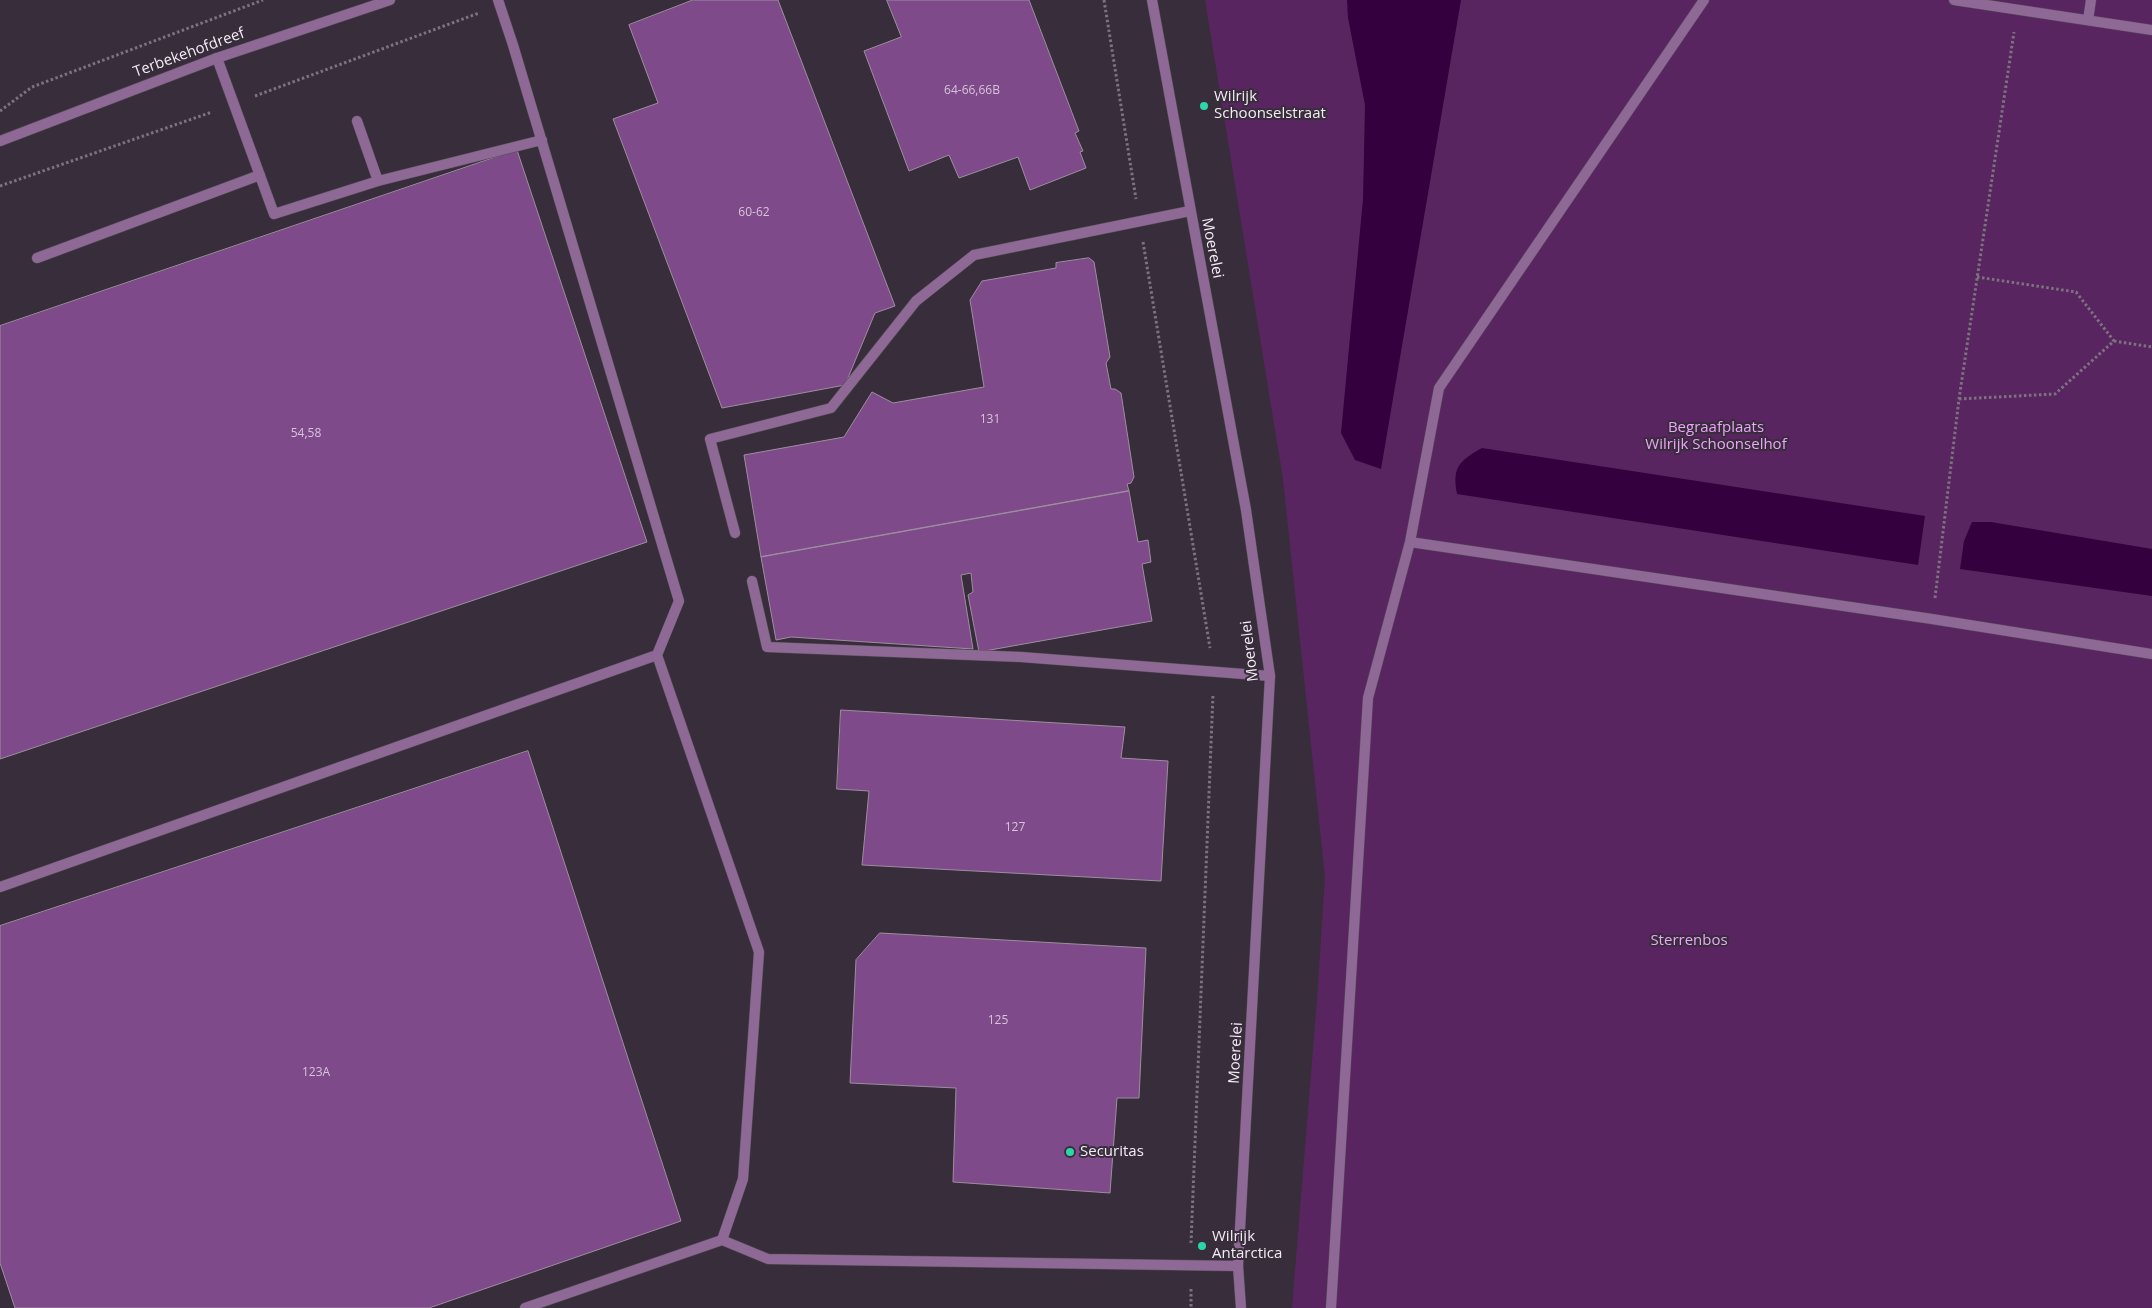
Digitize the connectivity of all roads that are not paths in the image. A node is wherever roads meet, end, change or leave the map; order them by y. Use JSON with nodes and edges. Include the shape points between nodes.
{"nodes":[{"id":1,"x":390,"y":0,"type":"edge"},
{"id":2,"x":498,"y":0,"type":"edge"},
{"id":3,"x":1152,"y":0,"type":"edge"},
{"id":4,"x":1704,"y":0,"type":"edge"},
{"id":5,"x":1954,"y":0,"type":"edge"},
{"id":6,"x":2091,"y":0,"type":"edge"},
{"id":7,"x":2088,"y":20,"type":"junction"},
{"id":8,"x":2152,"y":30,"type":"edge"},
{"id":9,"x":217,"y":58,"type":"junction"},
{"id":10,"x":358,"y":121,"type":"dead end"},
{"id":11,"x":542,"y":140,"type":"junction"},
{"id":12,"x":0,"y":141,"type":"edge"},
{"id":13,"x":260,"y":175,"type":"junction"},
{"id":14,"x":378,"y":181,"type":"junction"},
{"id":15,"x":1190,"y":210,"type":"junction"},
{"id":16,"x":37,"y":258,"type":"dead end"},
{"id":17,"x":734,"y":533,"type":"dead end"},
{"id":18,"x":1410,"y":542,"type":"junction"},
{"id":19,"x":752,"y":581,"type":"dead end"},
{"id":20,"x":2152,"y":654,"type":"edge"},
{"id":21,"x":657,"y":655,"type":"junction"},
{"id":22,"x":1270,"y":676,"type":"junction"},
{"id":23,"x":0,"y":887,"type":"edge"},
{"id":24,"x":722,"y":1240,"type":"junction"},
{"id":25,"x":1238,"y":1266,"type":"junction"},
{"id":26,"x":525,"y":1308,"type":"edge"},
{"id":27,"x":1241,"y":1308,"type":"edge"},
{"id":28,"x":1331,"y":1308,"type":"edge"}],
"edges":[{"from":1,"to":9,"type":"street","name":"Terbekehofdreef"},
{"from":2,"to":11,"type":"street"},
{"from":3,"to":15,"type":"street","name":"Moerelei"},
{"from":4,"to":18,"type":"street","via":[[1439,388]]},
{"from":5,"to":7,"type":"street"},
{"from":6,"to":7,"type":"street"},
{"from":7,"to":8,"type":"street"},
{"from":9,"to":12,"type":"street","name":"Terbekehofdreef"},
{"from":9,"to":13,"type":"street"},
{"from":10,"to":14,"type":"street"},
{"from":11,"to":14,"type":"street"},
{"from":11,"to":21,"type":"street","via":[[679,601]]},
{"from":13,"to":14,"type":"street","via":[[274,214]]},
{"from":13,"to":16,"type":"street"},
{"from":15,"to":17,"type":"street","via":[[974,255],[916,301],[831,408],[710,439]]},
{"from":15,"to":22,"type":"street","name":"Moerelei","via":[[1246,510]]},
{"from":18,"to":20,"type":"street"},
{"from":18,"to":28,"type":"street","via":[[1368,698]]},
{"from":19,"to":22,"type":"street","via":[[767,647],[1021,657]]},
{"from":21,"to":23,"type":"street"},
{"from":21,"to":24,"type":"street","via":[[759,952],[744,1179]]},
{"from":22,"to":25,"type":"street","name":"Moerelei"},
{"from":24,"to":25,"type":"street","via":[[768,1259]]},
{"from":24,"to":26,"type":"street"},
{"from":25,"to":27,"type":"street","name":"Moerelei"}]}
